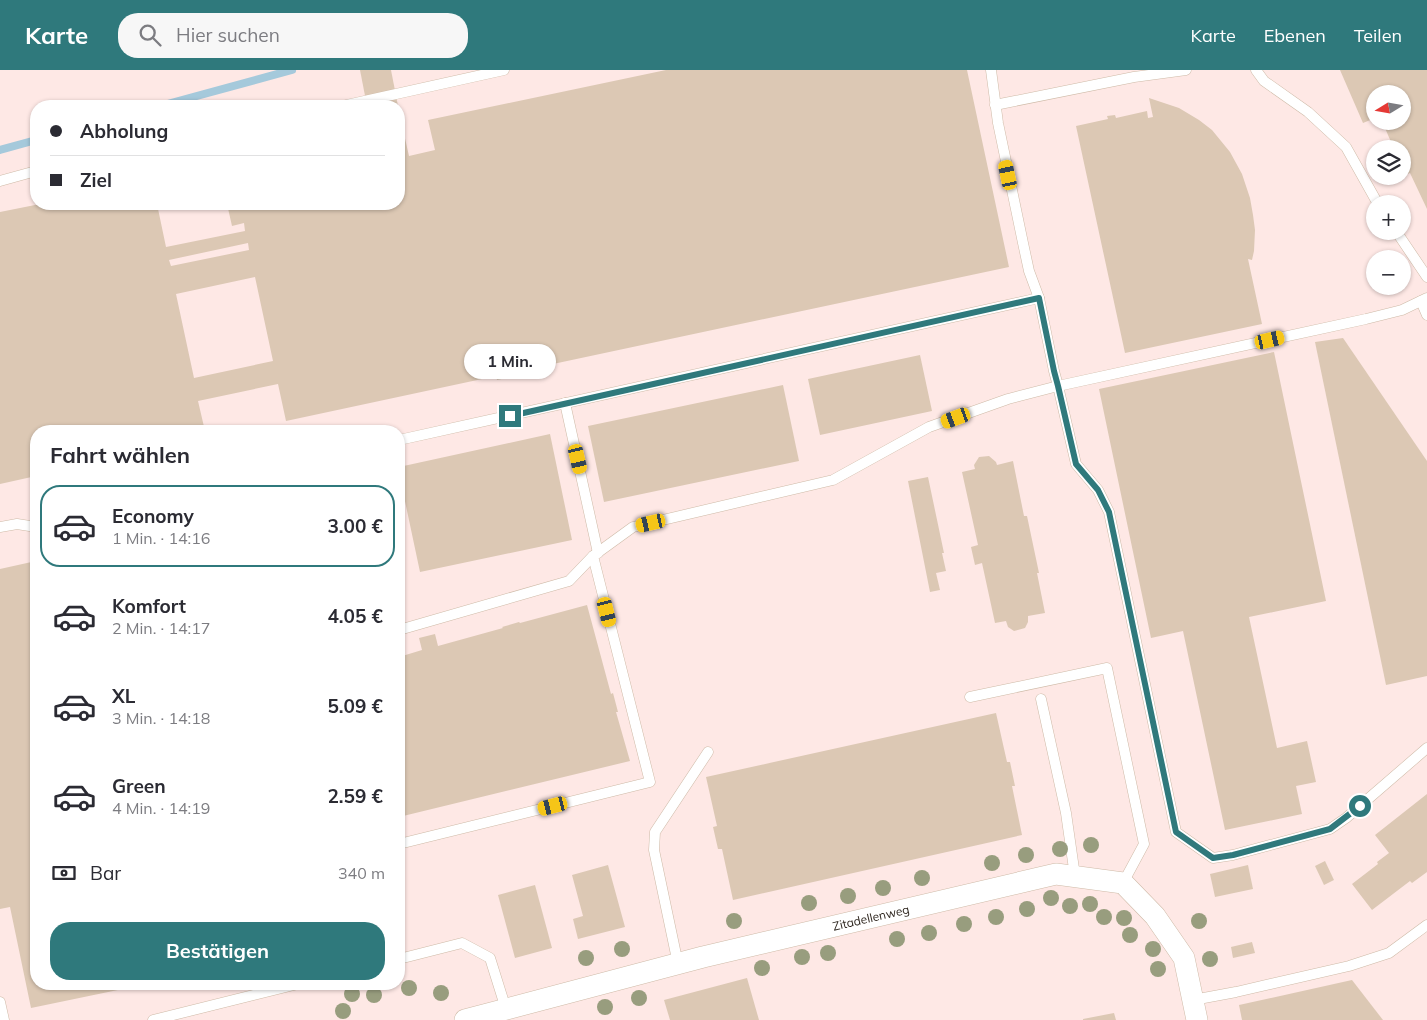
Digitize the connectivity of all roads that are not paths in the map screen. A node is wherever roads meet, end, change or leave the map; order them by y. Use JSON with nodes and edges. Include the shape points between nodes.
{"nodes":[{"id":1,"x":504,"y":70,"type":"edge"},
{"id":2,"x":992,"y":70,"type":"edge"},
{"id":3,"x":1186,"y":70,"type":"edge"},
{"id":4,"x":1256,"y":70,"type":"edge"},
{"id":5,"x":369,"y":100,"type":"edge"},
{"id":6,"x":995,"y":105,"type":"junction"},
{"id":7,"x":30,"y":173,"type":"edge"},
{"id":8,"x":0,"y":181,"type":"edge"},
{"id":9,"x":1373,"y":195,"type":"edge"},
{"id":10,"x":1402,"y":240,"type":"edge"},
{"id":11,"x":1427,"y":277,"type":"edge"},
{"id":12,"x":1039,"y":298,"type":"junction"},
{"id":13,"x":1424,"y":299,"type":"edge"},
{"id":14,"x":1427,"y":315,"type":"edge"},
{"id":15,"x":1058,"y":386,"type":"junction"},
{"id":16,"x":565,"y":403,"type":"junction"},
{"id":17,"x":405,"y":439,"type":"edge"},
{"id":18,"x":30,"y":525,"type":"edge"},
{"id":19,"x":0,"y":527,"type":"edge"},
{"id":20,"x":596,"y":554,"type":"junction"},
{"id":21,"x":405,"y":628,"type":"edge"},
{"id":22,"x":970,"y":697,"type":"dead end"},
{"id":23,"x":1041,"y":699,"type":"dead end"},
{"id":24,"x":1427,"y":748,"type":"edge"},
{"id":25,"x":708,"y":752,"type":"dead end"},
{"id":26,"x":405,"y":843,"type":"edge"},
{"id":27,"x":1075,"y":876,"type":"junction"},
{"id":28,"x":1123,"y":883,"type":"junction"},
{"id":29,"x":1427,"y":925,"type":"edge"},
{"id":30,"x":405,"y":957,"type":"edge"},
{"id":31,"x":678,"y":964,"type":"junction"},
{"id":32,"x":272,"y":990,"type":"edge"},
{"id":33,"x":0,"y":1002,"type":"edge"},
{"id":34,"x":506,"y":1009,"type":"junction"},
{"id":35,"x":1195,"y":1010,"type":"edge"},
{"id":36,"x":4,"y":1020,"type":"edge"},
{"id":37,"x":152,"y":1020,"type":"edge"},
{"id":38,"x":465,"y":1020,"type":"edge"}],
"edges":[{"from":1,"to":5,"type":"lane"},
{"from":2,"to":6,"type":"lane"},
{"from":3,"to":6,"type":"lane"},
{"from":4,"to":9,"type":"lane","via":[[1346,147]]},
{"from":6,"to":12,"type":"lane","via":[[1022,243]]},
{"from":7,"to":8,"type":"lane"},
{"from":10,"to":11,"type":"lane"},
{"from":12,"to":15,"type":"lane"},
{"from":12,"to":16,"type":"lane"},
{"from":13,"to":14,"type":"lane"},
{"from":13,"to":15,"type":"lane","via":[[1402,310],[1366,319]]},
{"from":15,"to":20,"type":"lane","via":[[1008,399],[929,427],[833,480],[633,527]]},
{"from":15,"to":24,"type":"lane","via":[[1076,464],[1098,490],[1109,512],[1176,832],[1213,858],[1330,829]]},
{"from":16,"to":17,"type":"lane"},
{"from":16,"to":20,"type":"lane"},
{"from":18,"to":19,"type":"lane"},
{"from":20,"to":21,"type":"lane","via":[[568,581]]},
{"from":20,"to":26,"type":"lane","via":[[650,782]]},
{"from":22,"to":28,"type":"lane","via":[[1107,668],[1144,844]]},
{"from":23,"to":27,"type":"lane","via":[[1066,813]]},
{"from":25,"to":31,"type":"lane","via":[[655,832],[654,850]]},
{"from":27,"to":28,"type":"street","name":"Zitadellenweg"},
{"from":27,"to":31,"type":"street","name":"Zitadellenweg","via":[[1056,874]]},
{"from":28,"to":35,"type":"street","via":[[1155,916],[1184,958]]},
{"from":29,"to":35,"type":"lane","via":[[1389,953],[1349,966],[1236,992]]},
{"from":30,"to":34,"type":"lane","via":[[462,943],[490,958]]},
{"from":31,"to":34,"type":"street","name":"Zitadellenweg"},
{"from":32,"to":37,"type":"lane"},
{"from":33,"to":36,"type":"lane"},
{"from":34,"to":38,"type":"street","name":"Zitadellenweg"}]}
